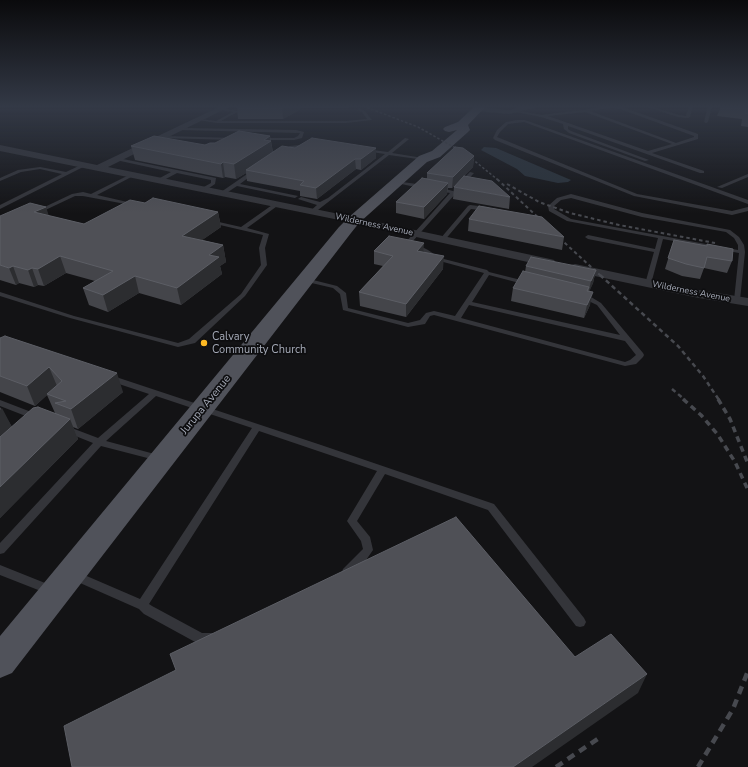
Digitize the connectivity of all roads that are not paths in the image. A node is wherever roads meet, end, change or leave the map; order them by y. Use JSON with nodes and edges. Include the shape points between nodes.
{"nodes":[{"id":1,"x":156,"y":142,"type":"edge"},
{"id":2,"x":403,"y":142,"type":"edge"},
{"id":3,"x":450,"y":142,"type":"edge"},
{"id":4,"x":502,"y":142,"type":"edge"},
{"id":5,"x":582,"y":142,"type":"edge"},
{"id":6,"x":597,"y":142,"type":"edge"},
{"id":7,"x":616,"y":142,"type":"edge"},
{"id":8,"x":670,"y":142,"type":"edge"},
{"id":9,"x":683,"y":142,"type":"edge"},
{"id":10,"x":676,"y":144,"type":"junction"},
{"id":11,"x":312,"y":145,"type":"edge"},
{"id":12,"x":0,"y":148,"type":"edge"},
{"id":13,"x":361,"y":149,"type":"edge"},
{"id":14,"x":389,"y":153,"type":"junction"},
{"id":15,"x":647,"y":153,"type":"junction"},
{"id":16,"x":277,"y":156,"type":"edge"},
{"id":17,"x":118,"y":159,"type":"junction"},
{"id":18,"x":423,"y":159,"type":"junction"},
{"id":19,"x":85,"y":165,"type":"junction"},
{"id":20,"x":98,"y":168,"type":"junction"},
{"id":21,"x":259,"y":168,"type":"edge"},
{"id":22,"x":176,"y":171,"type":"junction"},
{"id":23,"x":472,"y":173,"type":"dead end"},
{"id":24,"x":67,"y":174,"type":"junction"},
{"id":25,"x":133,"y":175,"type":"junction"},
{"id":26,"x":748,"y":175,"type":"edge"},
{"id":27,"x":693,"y":177,"type":"junction"},
{"id":28,"x":0,"y":180,"type":"edge"},
{"id":29,"x":160,"y":180,"type":"junction"},
{"id":30,"x":397,"y":182,"type":"junction"},
{"id":31,"x":235,"y":184,"type":"junction"},
{"id":32,"x":720,"y":187,"type":"junction"},
{"id":33,"x":204,"y":189,"type":"junction"},
{"id":34,"x":454,"y":192,"type":"junction"},
{"id":35,"x":222,"y":193,"type":"junction"},
{"id":36,"x":92,"y":196,"type":"junction"},
{"id":37,"x":295,"y":196,"type":"dead end"},
{"id":38,"x":748,"y":197,"type":"edge"},
{"id":39,"x":301,"y":199,"type":"dead end"},
{"id":40,"x":748,"y":202,"type":"edge"},
{"id":41,"x":277,"y":204,"type":"junction"},
{"id":42,"x":321,"y":204,"type":"junction"},
{"id":43,"x":137,"y":206,"type":"edge"},
{"id":44,"x":0,"y":207,"type":"edge"},
{"id":45,"x":748,"y":209,"type":"edge"},
{"id":46,"x":494,"y":210,"type":"edge"},
{"id":47,"x":312,"y":212,"type":"junction"},
{"id":48,"x":32,"y":215,"type":"edge"},
{"id":49,"x":354,"y":220,"type":"junction"},
{"id":50,"x":205,"y":221,"type":"edge"},
{"id":51,"x":242,"y":229,"type":"junction"},
{"id":52,"x":415,"y":234,"type":"junction"},
{"id":53,"x":661,"y":237,"type":"junction"},
{"id":54,"x":588,"y":238,"type":"dead end"},
{"id":55,"x":442,"y":240,"type":"junction"},
{"id":56,"x":658,"y":251,"type":"junction"},
{"id":57,"x":742,"y":252,"type":"junction"},
{"id":58,"x":487,"y":273,"type":"junction"},
{"id":59,"x":305,"y":280,"type":"junction"},
{"id":60,"x":648,"y":284,"type":"junction"},
{"id":61,"x":538,"y":286,"type":"edge"},
{"id":62,"x":0,"y":294,"type":"edge"},
{"id":63,"x":574,"y":294,"type":"edge"},
{"id":64,"x":743,"y":301,"type":"edge"},
{"id":65,"x":468,"y":303,"type":"junction"},
{"id":66,"x":457,"y":318,"type":"junction"},
{"id":67,"x":627,"y":339,"type":"junction"},
{"id":68,"x":105,"y":376,"type":"edge"},
{"id":69,"x":155,"y":393,"type":"junction"},
{"id":70,"x":0,"y":403,"type":"edge"},
{"id":71,"x":202,"y":410,"type":"junction"},
{"id":72,"x":35,"y":419,"type":"edge"},
{"id":73,"x":56,"y":425,"type":"edge"},
{"id":74,"x":257,"y":427,"type":"junction"},
{"id":75,"x":99,"y":442,"type":"junction"},
{"id":76,"x":162,"y":459,"type":"junction"},
{"id":77,"x":383,"y":469,"type":"junction"},
{"id":78,"x":0,"y":550,"type":"edge"},
{"id":79,"x":0,"y":570,"type":"edge"},
{"id":80,"x":337,"y":577,"type":"edge"},
{"id":81,"x":63,"y":583,"type":"junction"},
{"id":82,"x":143,"y":605,"type":"junction"},
{"id":83,"x":580,"y":622,"type":"dead end"},
{"id":84,"x":222,"y":636,"type":"edge"},
{"id":85,"x":0,"y":662,"type":"edge"}],
"edges":[{"from":1,"to":17,"type":"street"},
{"from":2,"to":14,"type":"lane"},
{"from":3,"to":18,"type":"main road","name":"Jurupa Avenue","via":[[436,154]]},
{"from":4,"to":45,"type":"lane","via":[[636,195],[732,212]]},
{"from":5,"to":40,"type":"lane"},
{"from":6,"to":27,"type":"lane"},
{"from":7,"to":15,"type":"lane"},
{"from":8,"to":10,"type":"lane"},
{"from":9,"to":10,"type":"lane"},
{"from":10,"to":15,"type":"lane"},
{"from":11,"to":16,"type":"lane","via":[[292,146]]},
{"from":12,"to":19,"type":"street","name":"Wilderness Avenue"},
{"from":13,"to":14,"type":"lane"},
{"from":14,"to":18,"type":"lane"},
{"from":14,"to":42,"type":"lane","via":[[330,200]]},
{"from":15,"to":27,"type":"lane","via":[[702,172]]},
{"from":17,"to":20,"type":"street"},
{"from":17,"to":22,"type":"lane"},
{"from":18,"to":30,"type":"main road","name":"Jurupa Avenue"},
{"from":19,"to":20,"type":"street","name":"Wilderness Avenue"},
{"from":19,"to":24,"type":"lane"},
{"from":20,"to":25,"type":"street","name":"Wilderness Avenue"},
{"from":21,"to":31,"type":"lane"},
{"from":22,"to":29,"type":"lane"},
{"from":22,"to":33,"type":"lane","via":[[214,179],[213,184]]},
{"from":23,"to":34,"type":"lane"},
{"from":24,"to":28,"type":"lane","via":[[40,168],[20,171]]},
{"from":24,"to":44,"type":"lane"},
{"from":25,"to":29,"type":"street","name":"Wilderness Avenue"},
{"from":25,"to":36,"type":"lane"},
{"from":26,"to":32,"type":"lane"},
{"from":27,"to":32,"type":"lane"},
{"from":29,"to":33,"type":"street","name":"Wilderness Avenue"},
{"from":30,"to":34,"type":"lane"},
{"from":30,"to":49,"type":"main road","name":"Jurupa Avenue"},
{"from":31,"to":35,"type":"lane"},
{"from":31,"to":37,"type":"lane"},
{"from":32,"to":38,"type":"lane"},
{"from":33,"to":35,"type":"street","name":"Wilderness Avenue"},
{"from":34,"to":52,"type":"lane"},
{"from":35,"to":41,"type":"street","name":"Wilderness Avenue"},
{"from":36,"to":43,"type":"lane"},
{"from":36,"to":48,"type":"lane","via":[[74,195]]},
{"from":39,"to":42,"type":"lane"},
{"from":41,"to":47,"type":"street","name":"Wilderness Avenue"},
{"from":41,"to":51,"type":"lane"},
{"from":42,"to":47,"type":"lane"},
{"from":46,"to":55,"type":"lane","via":[[470,207]]},
{"from":47,"to":49,"type":"street","name":"Wilderness Avenue"},
{"from":49,"to":52,"type":"street","name":"Wilderness Avenue"},
{"from":49,"to":59,"type":"main road","name":"Jurupa Avenue"},
{"from":50,"to":51,"type":"lane"},
{"from":51,"to":62,"type":"lane","via":[[266,234],[262,248],[264,265],[243,295],[220,317],[192,341],[178,345],[72,317]]},
{"from":52,"to":55,"type":"street","name":"Wilderness Avenue"},
{"from":52,"to":58,"type":"lane","via":[[409,245],[426,250],[438,259]]},
{"from":53,"to":56,"type":"lane"},
{"from":53,"to":57,"type":"lane"},
{"from":53,"to":57,"type":"lane","via":[[569,220],[551,210],[552,206],[559,199],[571,196],[649,217],[728,231],[741,245]]},
{"from":54,"to":56,"type":"lane"},
{"from":55,"to":60,"type":"street","name":"Wilderness Avenue"},
{"from":56,"to":60,"type":"lane"},
{"from":57,"to":64,"type":"lane"},
{"from":58,"to":61,"type":"lane"},
{"from":58,"to":65,"type":"lane"},
{"from":59,"to":66,"type":"lane","via":[[335,287],[343,293],[345,309],[408,325],[422,322],[428,314],[434,313]]},
{"from":59,"to":71,"type":"main road","name":"Jurupa Avenue"},
{"from":60,"to":64,"type":"street","name":"Wilderness Avenue"},
{"from":63,"to":67,"type":"lane","via":[[599,304]]},
{"from":65,"to":66,"type":"lane"},
{"from":65,"to":67,"type":"lane"},
{"from":66,"to":67,"type":"lane","via":[[625,364],[633,362],[640,355]]},
{"from":68,"to":69,"type":"lane"},
{"from":69,"to":71,"type":"lane"},
{"from":69,"to":75,"type":"lane"},
{"from":70,"to":72,"type":"lane"},
{"from":71,"to":74,"type":"lane"},
{"from":71,"to":76,"type":"main road","name":"Jurupa Avenue"},
{"from":73,"to":75,"type":"lane"},
{"from":74,"to":77,"type":"lane"},
{"from":74,"to":82,"type":"lane"},
{"from":75,"to":76,"type":"lane"},
{"from":75,"to":78,"type":"lane"},
{"from":76,"to":81,"type":"main road","name":"Jurupa Avenue"},
{"from":77,"to":80,"type":"lane","via":[[352,521],[366,540],[368,550],[350,570]]},
{"from":77,"to":83,"type":"lane","via":[[491,507]]},
{"from":79,"to":81,"type":"lane"},
{"from":81,"to":82,"type":"lane"},
{"from":81,"to":85,"type":"main road","name":"Jurupa Avenue"},
{"from":82,"to":84,"type":"lane","via":[[201,639],[215,640]]}]}
